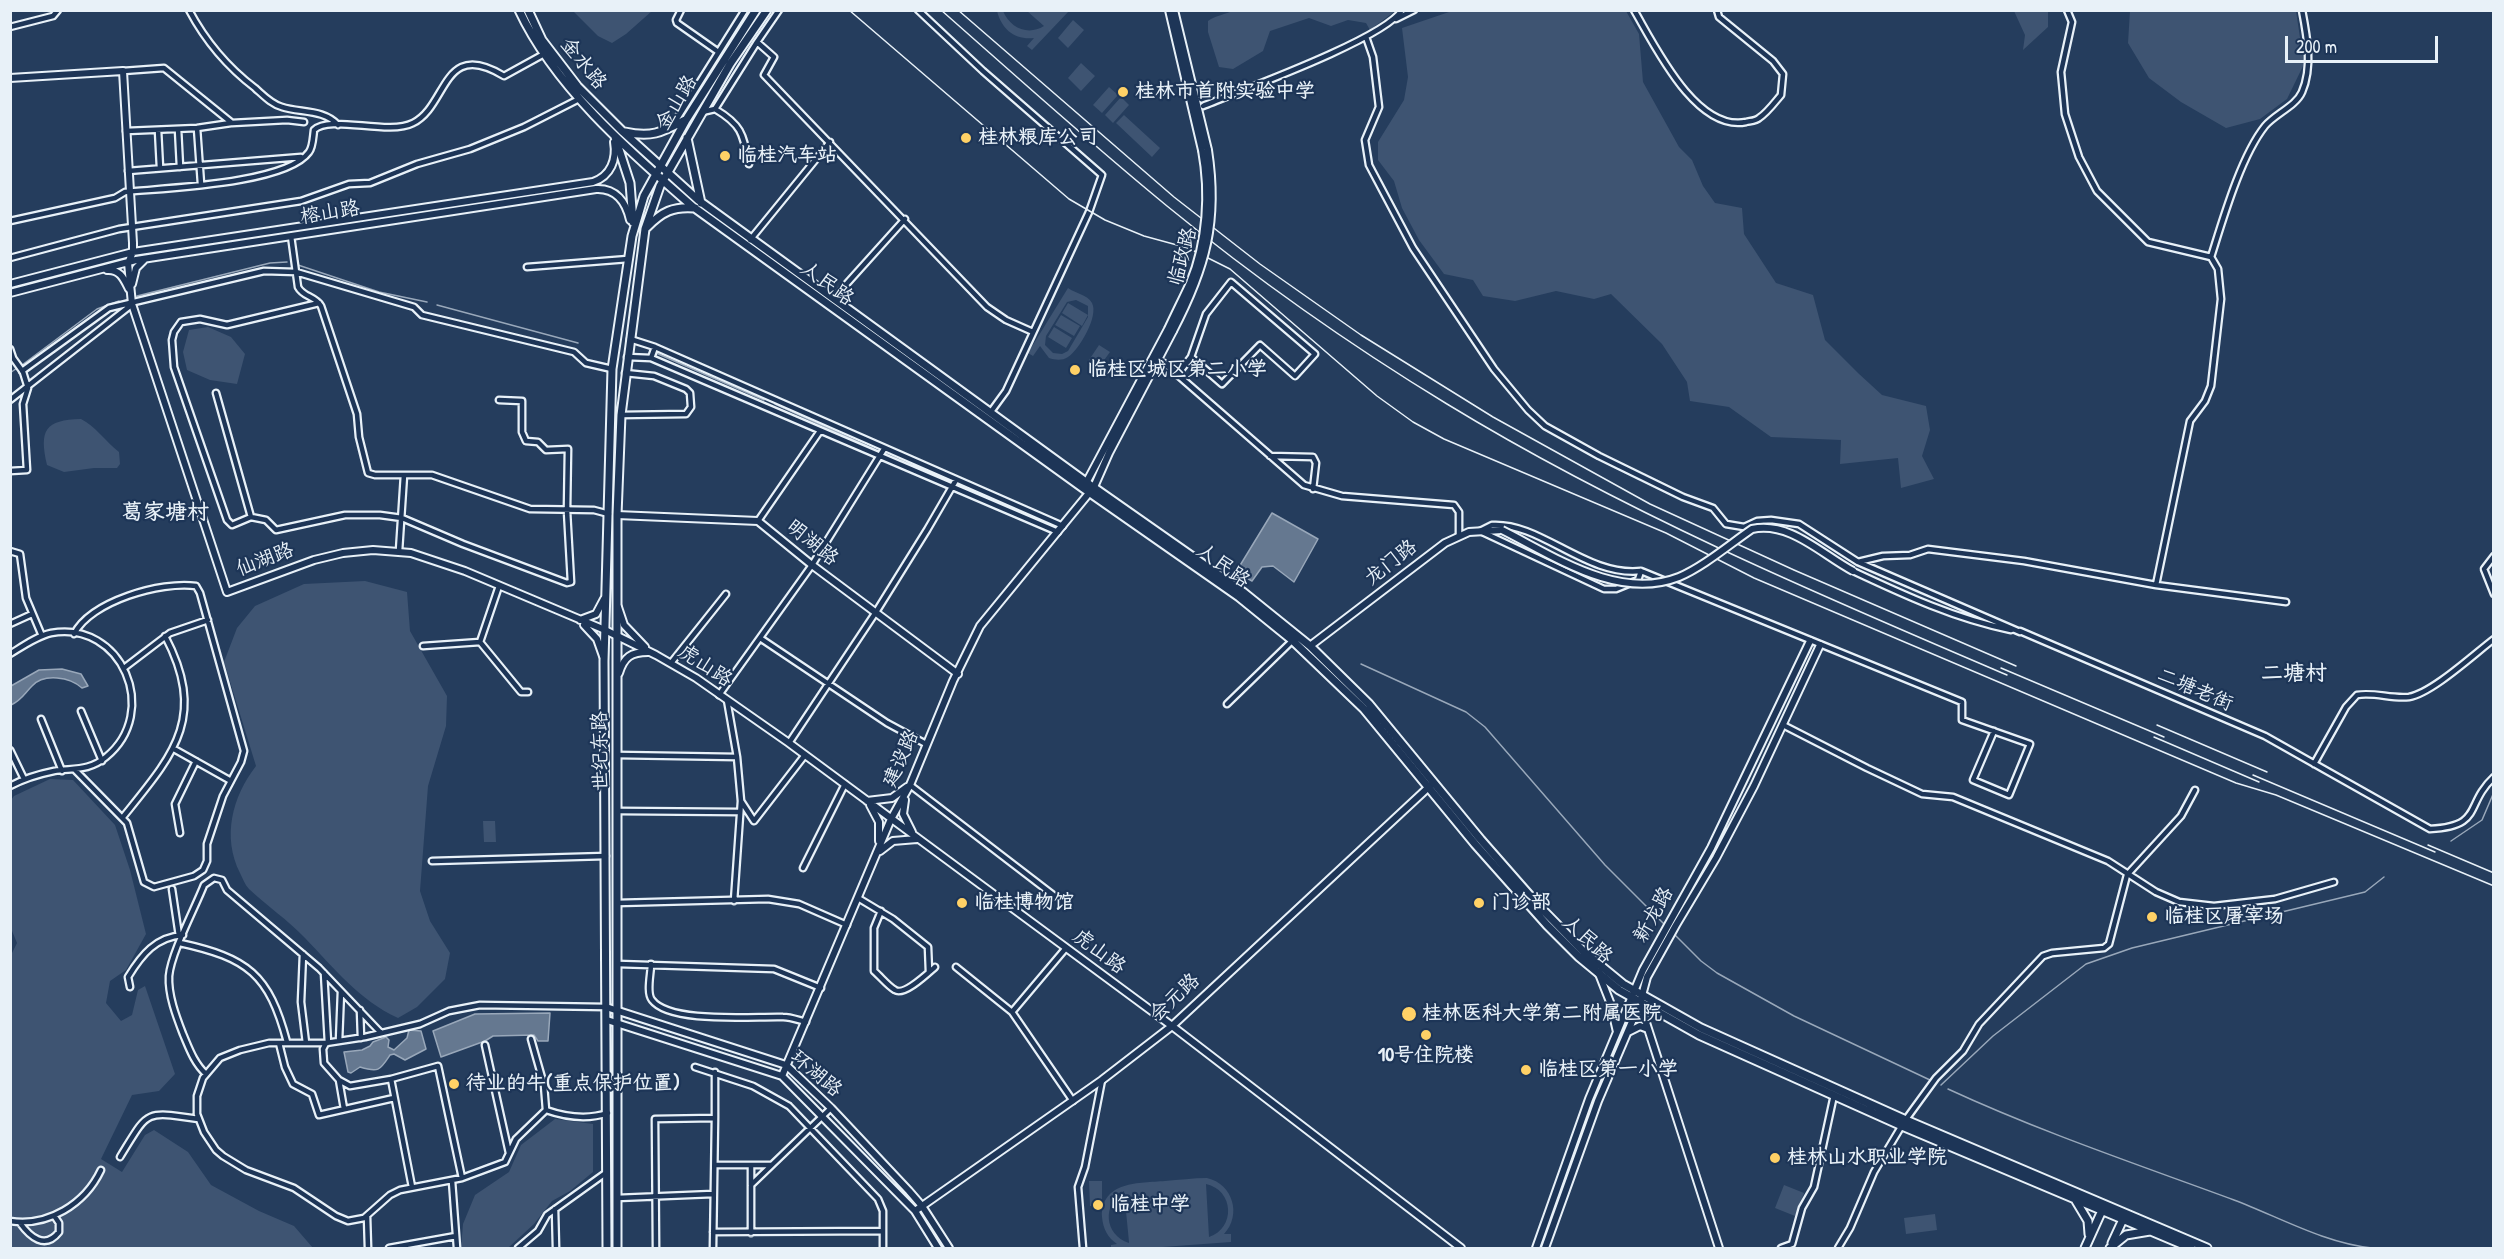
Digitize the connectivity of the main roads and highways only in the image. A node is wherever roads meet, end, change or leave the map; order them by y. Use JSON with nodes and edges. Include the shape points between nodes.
{"nodes":[{"id":1,"x":519,"y":10,"type":"edge"},
{"id":2,"x":528,"y":10,"type":"edge"},
{"id":3,"x":756,"y":10,"type":"edge"},
{"id":4,"x":766,"y":12,"type":"edge"},
{"id":5,"x":686,"y":120,"type":"junction"},
{"id":6,"x":611,"y":130,"type":"junction"},
{"id":7,"x":623,"y":132,"type":"junction"},
{"id":8,"x":687,"y":138,"type":"junction"},
{"id":9,"x":659,"y":166,"type":"junction"},
{"id":10,"x":668,"y":173,"type":"junction"},
{"id":11,"x":654,"y":174,"type":"junction"},
{"id":12,"x":663,"y":180,"type":"junction"},
{"id":13,"x":698,"y":205,"type":"junction"},
{"id":14,"x":724,"y":225,"type":"junction"},
{"id":15,"x":645,"y":229,"type":"junction"},
{"id":16,"x":633,"y":230,"type":"junction"},
{"id":17,"x":1084,"y":485,"type":"junction"},
{"id":18,"x":1294,"y":638,"type":"junction"},
{"id":19,"x":1431,"y":784,"type":"junction"},
{"id":20,"x":1637,"y":997,"type":"junction"},
{"id":21,"x":1904,"y":1123,"type":"junction"},
{"id":22,"x":2075,"y":1199,"type":"junction"},
{"id":23,"x":2104,"y":1207,"type":"junction"},
{"id":24,"x":2124,"y":1216,"type":"junction"},
{"id":25,"x":2151,"y":1231,"type":"junction"},
{"id":26,"x":2088,"y":1240,"type":"junction"},
{"id":27,"x":607,"y":1248,"type":"edge"},
{"id":28,"x":617,"y":1248,"type":"edge"},
{"id":29,"x":2085,"y":1248,"type":"edge"},
{"id":30,"x":2110,"y":1248,"type":"edge"},
{"id":31,"x":2191,"y":1248,"type":"edge"},
{"id":32,"x":2207,"y":1248,"type":"edge"}],
"edges":[{"from":1,"to":6,"type":"main road","name":"金水路","via":[[544,54],[579,99]]},
{"from":2,"to":7,"type":"main road","name":"金水路","via":[[556,60]]},
{"from":3,"to":5,"type":"main road","name":"金山路"},
{"from":4,"to":8,"type":"main road","name":"金山路"},
{"from":5,"to":7,"type":"main road","via":[[644,136]]},
{"from":5,"to":9,"type":"main road","name":"金山路"},
{"from":6,"to":11,"type":"main road","name":"金水路"},
{"from":6,"to":16,"type":"main road","via":[[630,183]]},
{"from":7,"to":9,"type":"main road","name":"金水路"},
{"from":8,"to":10,"type":"main road","name":"金山路"},
{"from":8,"to":13,"type":"main road"},
{"from":9,"to":10,"type":"main road","name":"金水路"},
{"from":9,"to":11,"type":"main road","name":"金山路"},
{"from":10,"to":12,"type":"main road","name":"金山路"},
{"from":10,"to":13,"type":"main road","name":"金水路"},
{"from":11,"to":12,"type":"main road","name":"金水路"},
{"from":11,"to":16,"type":"main road","name":"金山路"},
{"from":12,"to":13,"type":"main road","name":"金水路"},
{"from":12,"to":15,"type":"main road","name":"金山路"},
{"from":13,"to":14,"type":"main road"},
{"from":13,"to":15,"type":"main road","via":[[668,210]]},
{"from":14,"to":17,"type":"main road","name":"人民路"},
{"from":14,"to":17,"type":"main road","name":"人民路","via":[[833,299]]},
{"from":15,"to":28,"type":"main road","name":"世纪东路","via":[[625,373],[617,515]]},
{"from":16,"to":27,"type":"main road","name":"世纪东路","via":[[612,369],[606,514]]},
{"from":17,"to":18,"type":"main road","name":"人民路","via":[[1243,592]]},
{"from":18,"to":19,"type":"main road","name":"人民路"},
{"from":18,"to":19,"type":"main road","name":"人民路","via":[[1310,646],[1370,704]]},
{"from":19,"to":20,"type":"main road","name":"人民路","via":[[1552,920]]},
{"from":19,"to":20,"type":"main road","name":"人民路","via":[[1533,909],[1579,957]]},
{"from":20,"to":21,"type":"main road"},
{"from":20,"to":21,"type":"main road","via":[[1699,1035]]},
{"from":21,"to":22,"type":"main road"},
{"from":21,"to":23,"type":"main road"},
{"from":22,"to":23,"type":"main road"},
{"from":22,"to":26,"type":"main road","via":[[2088,1221]]},
{"from":23,"to":24,"type":"main road"},
{"from":23,"to":26,"type":"main road"},
{"from":24,"to":25,"type":"main road"},
{"from":24,"to":30,"type":"main road"},
{"from":24,"to":32,"type":"main road"},
{"from":25,"to":30,"type":"main road","via":[[2126,1235]]},
{"from":25,"to":31,"type":"main road"},
{"from":26,"to":29,"type":"main road"}]}
